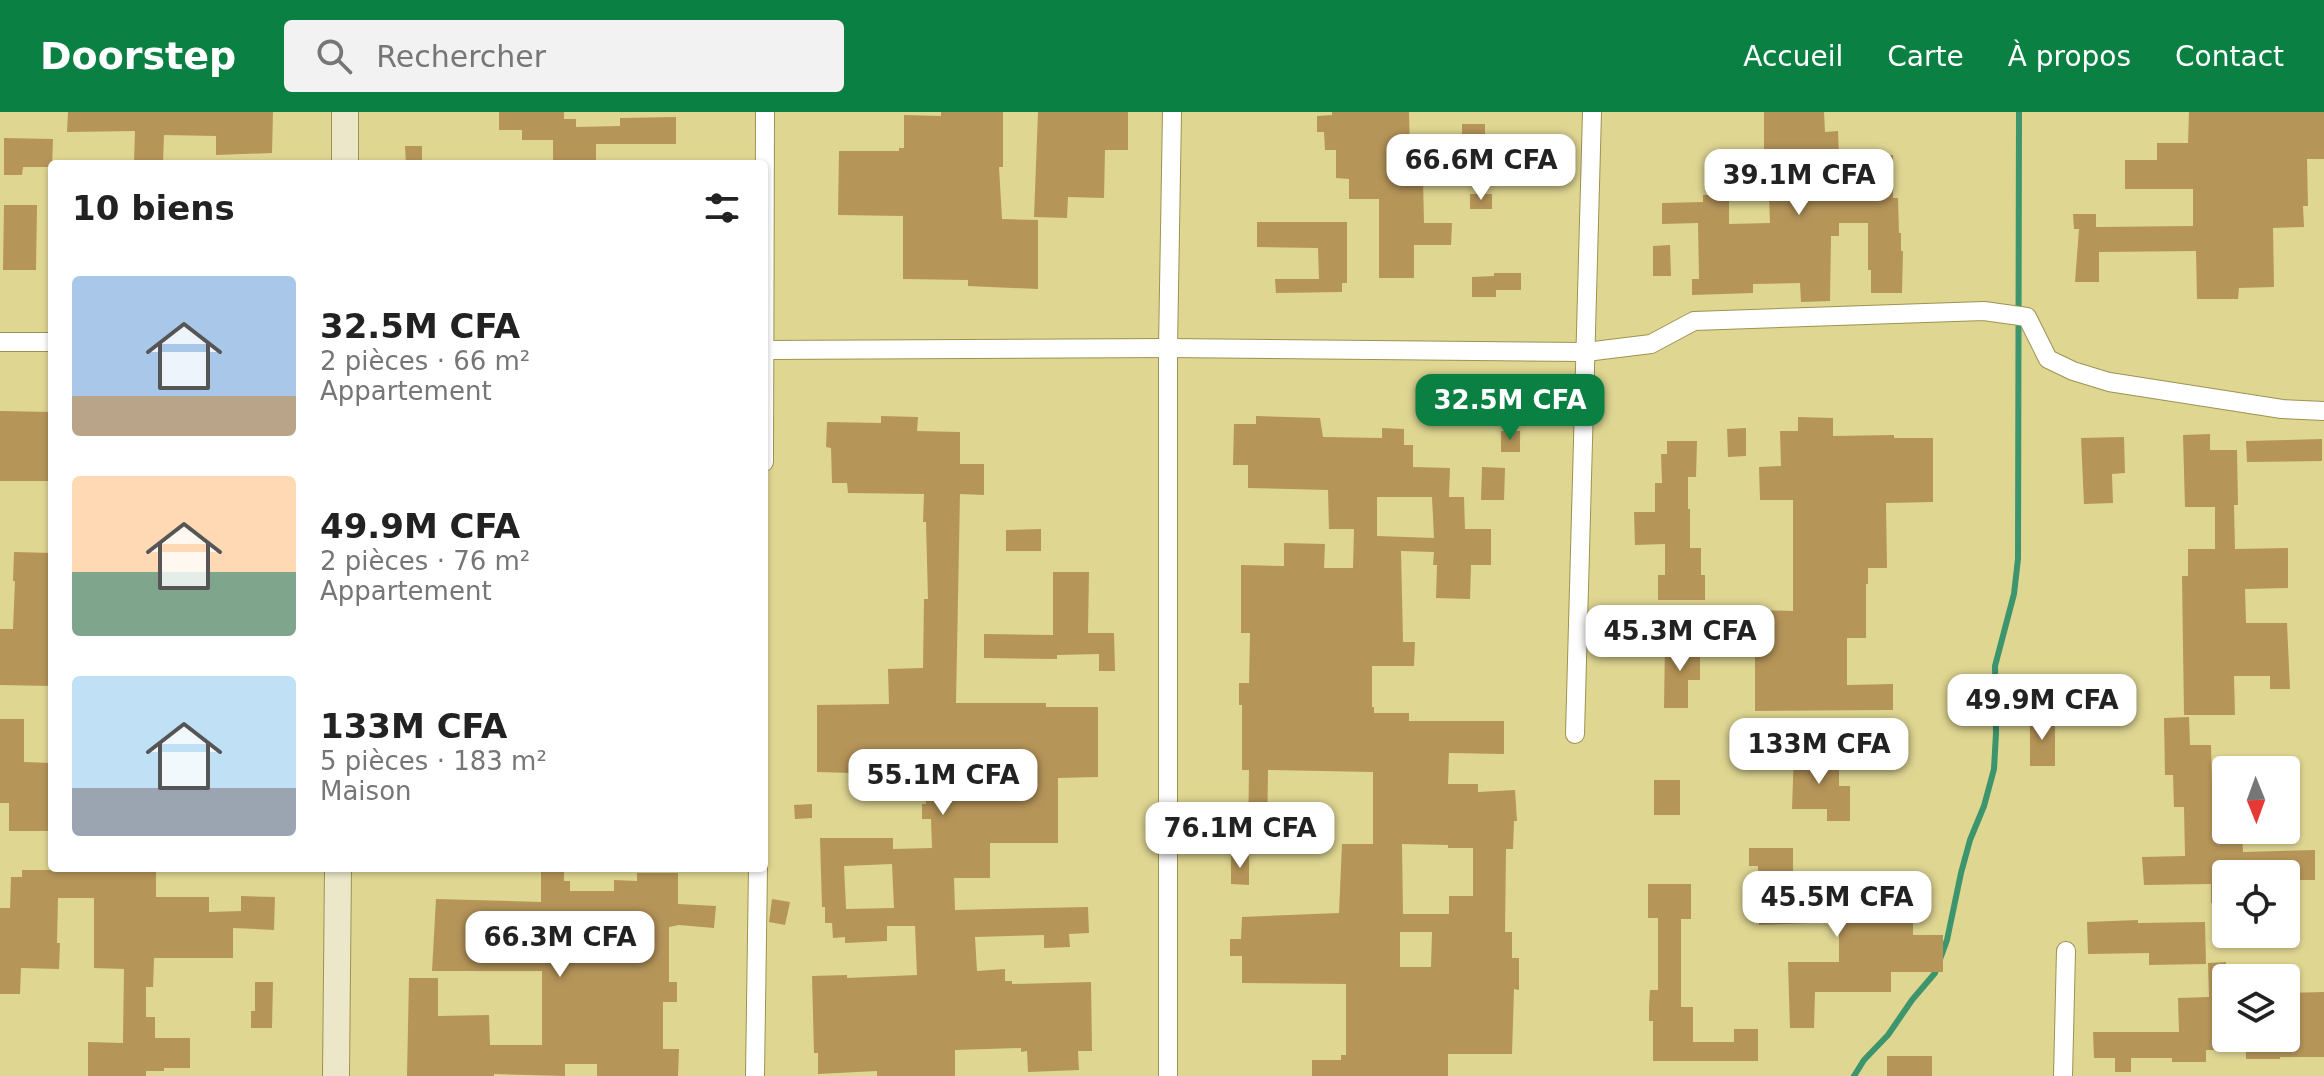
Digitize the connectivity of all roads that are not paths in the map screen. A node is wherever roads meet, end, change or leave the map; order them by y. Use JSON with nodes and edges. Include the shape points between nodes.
{"nodes":[{"id":1,"x":345,"y":112,"type":"edge"},
{"id":2,"x":765,"y":112,"type":"edge"},
{"id":3,"x":1172,"y":112,"type":"edge"},
{"id":4,"x":1592,"y":112,"type":"edge"},
{"id":5,"x":345,"y":160,"type":"edge"},
{"id":6,"x":765,"y":160,"type":"edge"},
{"id":7,"x":0,"y":342,"type":"edge"},
{"id":8,"x":48,"y":342,"type":"edge"},
{"id":9,"x":1168,"y":348,"type":"junction"},
{"id":10,"x":768,"y":350,"type":"edge"},
{"id":11,"x":1586,"y":352,"type":"junction"},
{"id":12,"x":2324,"y":411,"type":"edge"},
{"id":13,"x":1575,"y":734,"type":"dead end"},
{"id":14,"x":338,"y":872,"type":"edge"},
{"id":15,"x":758,"y":872,"type":"edge"},
{"id":16,"x":2066,"y":951,"type":"dead end"},
{"id":17,"x":336,"y":1076,"type":"edge"},
{"id":18,"x":755,"y":1076,"type":"edge"},
{"id":19,"x":1168,"y":1076,"type":"edge"},
{"id":20,"x":2063,"y":1076,"type":"edge"}],
"edges":[{"from":1,"to":5,"type":"street"},
{"from":2,"to":6,"type":"street"},
{"from":3,"to":9,"type":"street"},
{"from":4,"to":11,"type":"street"},
{"from":7,"to":8,"type":"street"},
{"from":9,"to":10,"type":"street"},
{"from":9,"to":11,"type":"street"},
{"from":9,"to":19,"type":"street"},
{"from":11,"to":12,"type":"street","via":[[1651,344],[1694,321],[1984,311],[2027,317],[2048,359],[2085,375],[2282,409]]},
{"from":11,"to":13,"type":"street"},
{"from":14,"to":17,"type":"street"},
{"from":15,"to":18,"type":"street"},
{"from":16,"to":20,"type":"street"}]}
